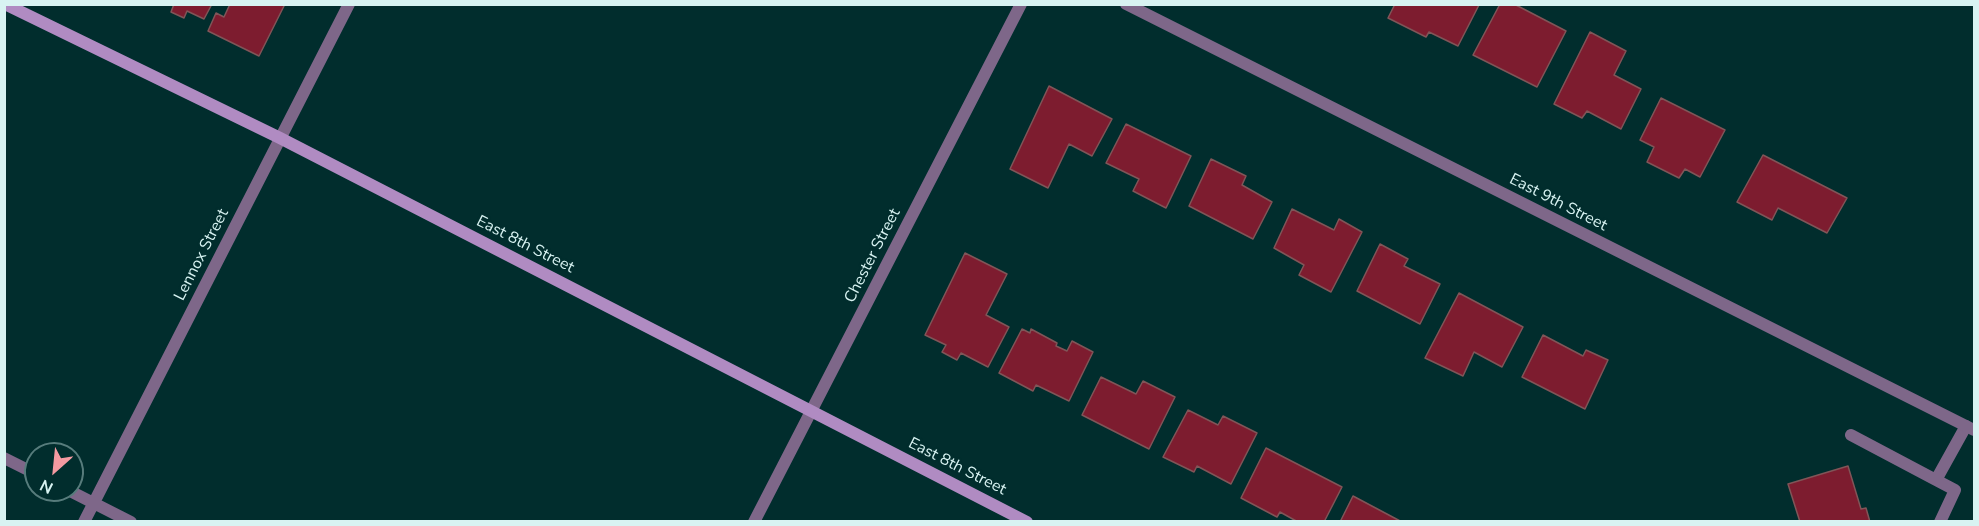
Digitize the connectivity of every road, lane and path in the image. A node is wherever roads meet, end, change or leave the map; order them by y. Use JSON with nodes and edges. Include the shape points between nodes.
{"nodes":[{"id":1,"x":5,"y":4,"type":"edge"},
{"id":2,"x":349,"y":4,"type":"edge"},
{"id":3,"x":1021,"y":4,"type":"edge"},
{"id":4,"x":1126,"y":4,"type":"edge"},
{"id":5,"x":280,"y":138,"type":"junction"},
{"id":6,"x":812,"y":411,"type":"junction"},
{"id":7,"x":1970,"y":428,"type":"edge"},
{"id":8,"x":1851,"y":435,"type":"dead end"},
{"id":9,"x":4,"y":458,"type":"edge"},
{"id":10,"x":24,"y":468,"type":"edge"},
{"id":11,"x":1936,"y":480,"type":"junction"},
{"id":12,"x":84,"y":498,"type":"edge"},
{"id":13,"x":94,"y":503,"type":"junction"},
{"id":14,"x":84,"y":522,"type":"edge"},
{"id":15,"x":131,"y":522,"type":"edge"},
{"id":16,"x":754,"y":522,"type":"edge"},
{"id":17,"x":1027,"y":522,"type":"edge"},
{"id":18,"x":1940,"y":522,"type":"edge"}],
"edges":[{"from":1,"to":5,"type":"street","name":"East 8th Street"},
{"from":2,"to":5,"type":"street","name":"Lennox Street"},
{"from":3,"to":6,"type":"street","name":"Chester Street"},
{"from":4,"to":7,"type":"street","name":"East 9th Street"},
{"from":5,"to":6,"type":"street","name":"East 8th Street"},
{"from":5,"to":13,"type":"street","name":"Lennox Street"},
{"from":6,"to":16,"type":"street","name":"Chester Street"},
{"from":6,"to":17,"type":"street","name":"East 8th Street"},
{"from":7,"to":11,"type":"street"},
{"from":8,"to":11,"type":"street"},
{"from":9,"to":10,"type":"street"},
{"from":11,"to":18,"type":"street","via":[[1955,490]]},
{"from":12,"to":13,"type":"street"},
{"from":13,"to":14,"type":"street","name":"Lennox Street"},
{"from":13,"to":15,"type":"street"}]}
